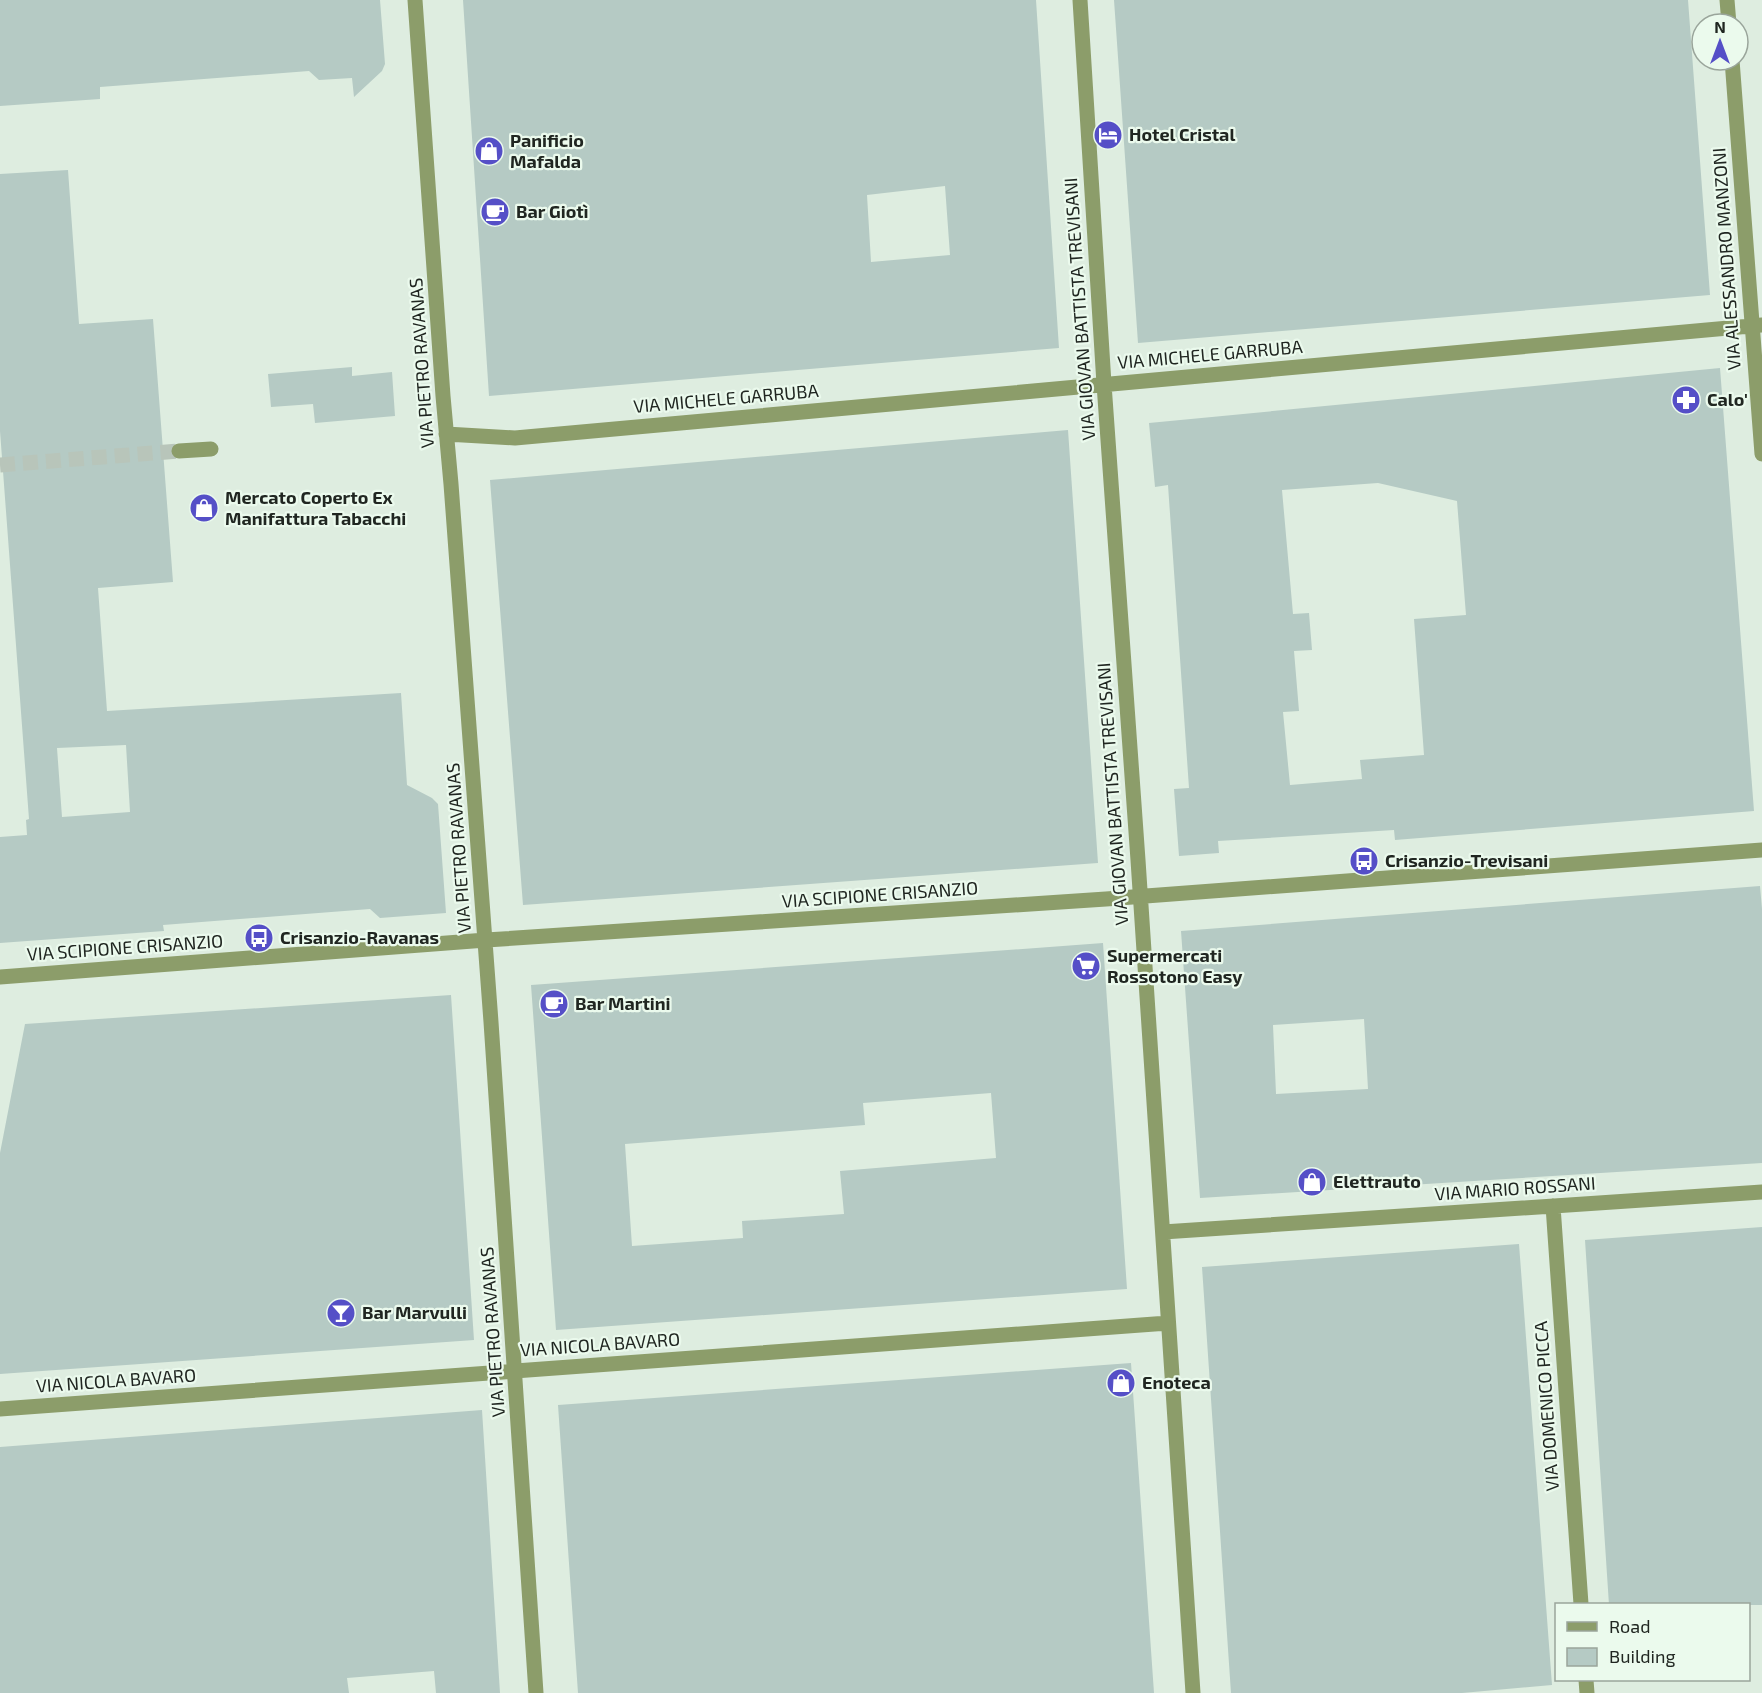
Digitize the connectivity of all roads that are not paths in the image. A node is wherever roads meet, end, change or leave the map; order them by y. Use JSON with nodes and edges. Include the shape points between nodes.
{"nodes":[{"id":1,"x":415,"y":0,"type":"edge"},
{"id":2,"x":1080,"y":0,"type":"edge"},
{"id":3,"x":1733,"y":72,"type":"edge"},
{"id":4,"x":1757,"y":325,"type":"edge"},
{"id":5,"x":1104,"y":384,"type":"junction"},
{"id":6,"x":446,"y":434,"type":"junction"},
{"id":7,"x":211,"y":449,"type":"dead end"},
{"id":8,"x":179,"y":452,"type":"tunnel mouth"},
{"id":9,"x":1762,"y":454,"type":"edge"},
{"id":10,"x":1762,"y":850,"type":"edge"},
{"id":11,"x":1140,"y":897,"type":"junction"},
{"id":12,"x":486,"y":940,"type":"junction"},
{"id":13,"x":0,"y":978,"type":"edge"},
{"id":14,"x":1762,"y":1192,"type":"edge"},
{"id":15,"x":1553,"y":1206,"type":"junction"},
{"id":16,"x":1163,"y":1233,"type":"junction"},
{"id":17,"x":1168,"y":1323,"type":"junction"},
{"id":18,"x":515,"y":1371,"type":"junction"},
{"id":19,"x":0,"y":1409,"type":"edge"},
{"id":20,"x":1581,"y":1603,"type":"edge"},
{"id":21,"x":536,"y":1693,"type":"edge"},
{"id":22,"x":1193,"y":1693,"type":"edge"}],
"edges":[{"from":1,"to":6,"type":"street","name":"VIA PIETRO RAVANAS"},
{"from":2,"to":5,"type":"street","name":"VIA GIOVAN BATTISTA TREVISANI"},
{"from":3,"to":4,"type":"street","name":"VIA ALESSANDRO MANZONI"},
{"from":4,"to":5,"type":"street","name":"VIA MICHELE GARRUBA"},
{"from":4,"to":9,"type":"street","name":"VIA ALESSANDRO MANZONI"},
{"from":5,"to":6,"type":"street","name":"VIA MICHELE GARRUBA","via":[[515,438]]},
{"from":5,"to":11,"type":"street","name":"VIA GIOVAN BATTISTA TREVISANI"},
{"from":6,"to":12,"type":"street","name":"VIA PIETRO RAVANAS"},
{"from":7,"to":8,"type":"street"},
{"from":10,"to":11,"type":"street","name":"VIA SCIPIONE CRISANZIO"},
{"from":11,"to":12,"type":"street","name":"VIA SCIPIONE CRISANZIO"},
{"from":11,"to":16,"type":"street","name":"VIA GIOVAN BATTISTA TREVISANI"},
{"from":12,"to":13,"type":"street","name":"VIA SCIPIONE CRISANZIO"},
{"from":12,"to":18,"type":"street","name":"VIA PIETRO RAVANAS"},
{"from":14,"to":15,"type":"street","name":"VIA MARIO ROSSANI"},
{"from":15,"to":16,"type":"street","name":"VIA MARIO ROSSANI"},
{"from":15,"to":20,"type":"street","name":"VIA DOMENICO PICCA"},
{"from":16,"to":17,"type":"street","name":"VIA GIOVAN BATTISTA TREVISANI"},
{"from":17,"to":18,"type":"street","name":"VIA NICOLA BAVARO"},
{"from":17,"to":22,"type":"street","name":"VIA GIOVAN BATTISTA TREVISANI"},
{"from":18,"to":19,"type":"street","name":"VIA NICOLA BAVARO"},
{"from":18,"to":21,"type":"street","name":"VIA PIETRO RAVANAS"}]}
